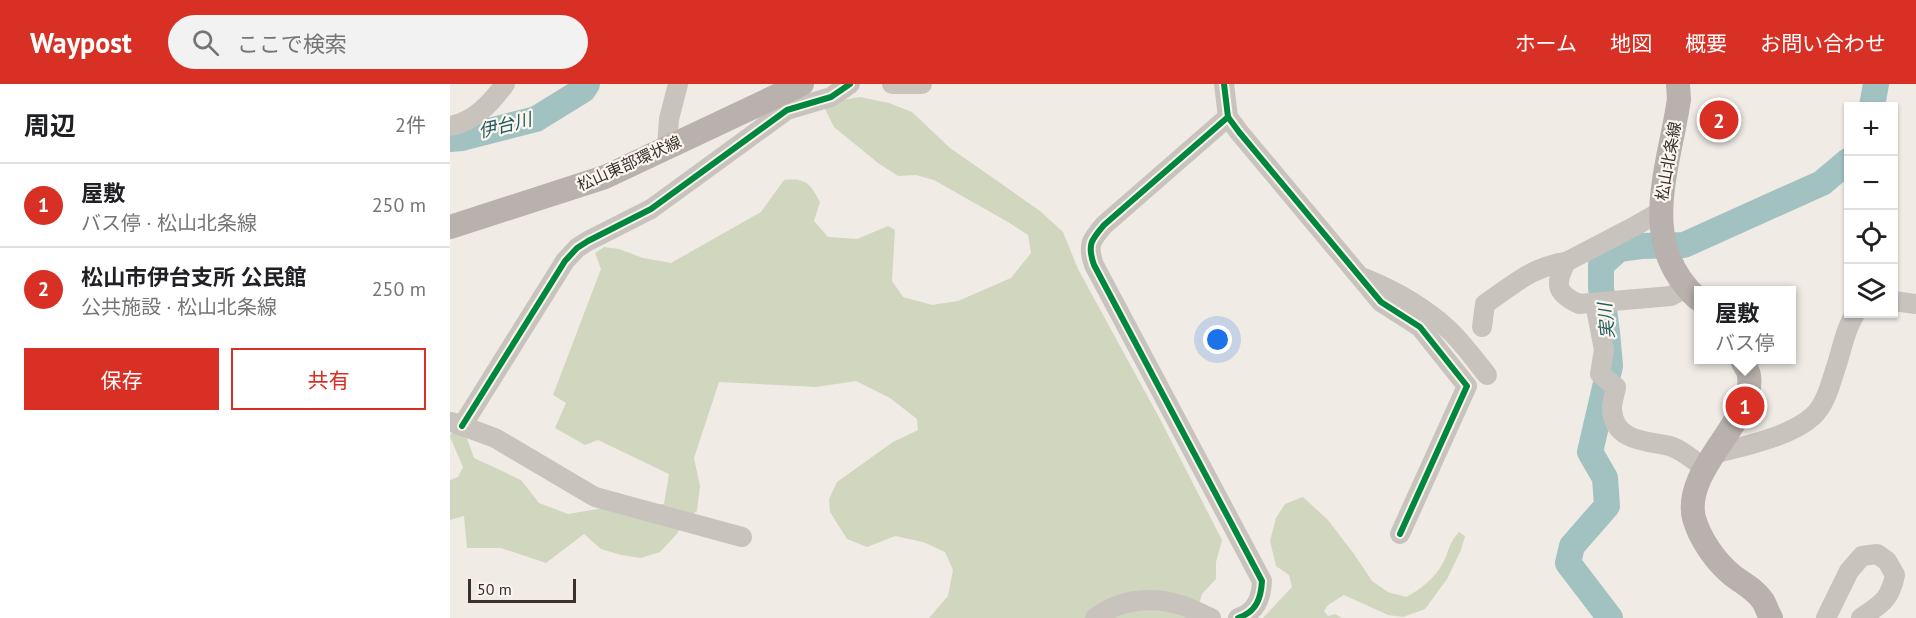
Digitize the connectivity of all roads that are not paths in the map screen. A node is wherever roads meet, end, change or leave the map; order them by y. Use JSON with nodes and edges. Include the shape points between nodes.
{"nodes":[{"id":1,"x":505,"y":84,"type":"edge"},
{"id":2,"x":678,"y":84,"type":"edge"},
{"id":3,"x":802,"y":84,"type":"edge"},
{"id":4,"x":850,"y":84,"type":"edge"},
{"id":5,"x":892,"y":84,"type":"edge"},
{"id":6,"x":922,"y":84,"type":"edge"},
{"id":7,"x":1226,"y":84,"type":"edge"},
{"id":8,"x":1678,"y":84,"type":"edge"},
{"id":9,"x":1228,"y":117,"type":"junction"},
{"id":10,"x":450,"y":126,"type":"edge"},
{"id":11,"x":667,"y":147,"type":"junction"},
{"id":12,"x":1660,"y":212,"type":"junction"},
{"id":13,"x":450,"y":227,"type":"edge"},
{"id":14,"x":1566,"y":262,"type":"junction"},
{"id":15,"x":1362,"y":277,"type":"junction"},
{"id":16,"x":1692,"y":293,"type":"edge"},
{"id":17,"x":1898,"y":302,"type":"edge"},
{"id":18,"x":1601,"y":303,"type":"junction"},
{"id":19,"x":1916,"y":304,"type":"edge"},
{"id":20,"x":1853,"y":318,"type":"edge"},
{"id":21,"x":1482,"y":327,"type":"dead end"},
{"id":22,"x":1744,"y":364,"type":"edge"},
{"id":23,"x":1487,"y":375,"type":"dead end"},
{"id":24,"x":455,"y":424,"type":"edge"},
{"id":25,"x":1709,"y":461,"type":"junction"},
{"id":26,"x":1400,"y":534,"type":"dead end"},
{"id":27,"x":742,"y":537,"type":"dead end"},
{"id":28,"x":1095,"y":618,"type":"edge"},
{"id":29,"x":1211,"y":618,"type":"edge"},
{"id":30,"x":1238,"y":618,"type":"edge"},
{"id":31,"x":1771,"y":618,"type":"edge"},
{"id":32,"x":1826,"y":618,"type":"edge"},
{"id":33,"x":1861,"y":618,"type":"edge"}],
"edges":[{"from":1,"to":10,"type":"street","via":[[479,114]]},
{"from":2,"to":11,"type":"street"},
{"from":3,"to":11,"type":"main road","name":"松山東部環状線"},
{"from":4,"to":24,"type":"street","via":[[831,97],[787,110],[651,209],[577,248]]},
{"from":5,"to":6,"type":"street"},
{"from":7,"to":9,"type":"street"},
{"from":8,"to":12,"type":"main road","name":"松山北条線","via":[[1679,99]]},
{"from":9,"to":15,"type":"street"},
{"from":9,"to":30,"type":"street","via":[[1104,225],[1093,238],[1089,251],[1262,581],[1262,595],[1255,608]]},
{"from":11,"to":13,"type":"main road","name":"松山東部環状線","via":[[605,177]]},
{"from":12,"to":14,"type":"street"},
{"from":12,"to":16,"type":"main road","name":"松山北条線","via":[[1670,261]]},
{"from":14,"to":18,"type":"street","via":[[1558,282],[1560,291],[1579,304]]},
{"from":14,"to":21,"type":"street","via":[[1532,271],[1485,304]]},
{"from":15,"to":23,"type":"street","via":[[1387,288],[1449,329]]},
{"from":15,"to":26,"type":"street","via":[[1381,302],[1420,327],[1467,386]]},
{"from":16,"to":18,"type":"street"},
{"from":17,"to":19,"type":"street"},
{"from":18,"to":25,"type":"street","via":[[1604,350],[1600,374],[1616,387],[1612,410],[1616,425],[1622,433],[1644,442],[1666,445]]},
{"from":20,"to":25,"type":"street","via":[[1826,396],[1814,415],[1792,429]]},
{"from":22,"to":25,"type":"main road","via":[[1750,376],[1747,396]]},
{"from":24,"to":27,"type":"street","via":[[495,438],[595,497]]},
{"from":25,"to":31,"type":"main road","via":[[1693,497],[1701,537],[1723,566],[1763,601]]},
{"from":28,"to":29,"type":"street","via":[[1131,600],[1181,605]]},
{"from":32,"to":33,"type":"street","via":[[1849,571],[1862,556],[1877,554],[1887,561],[1895,575],[1892,590],[1881,604]]}]}
